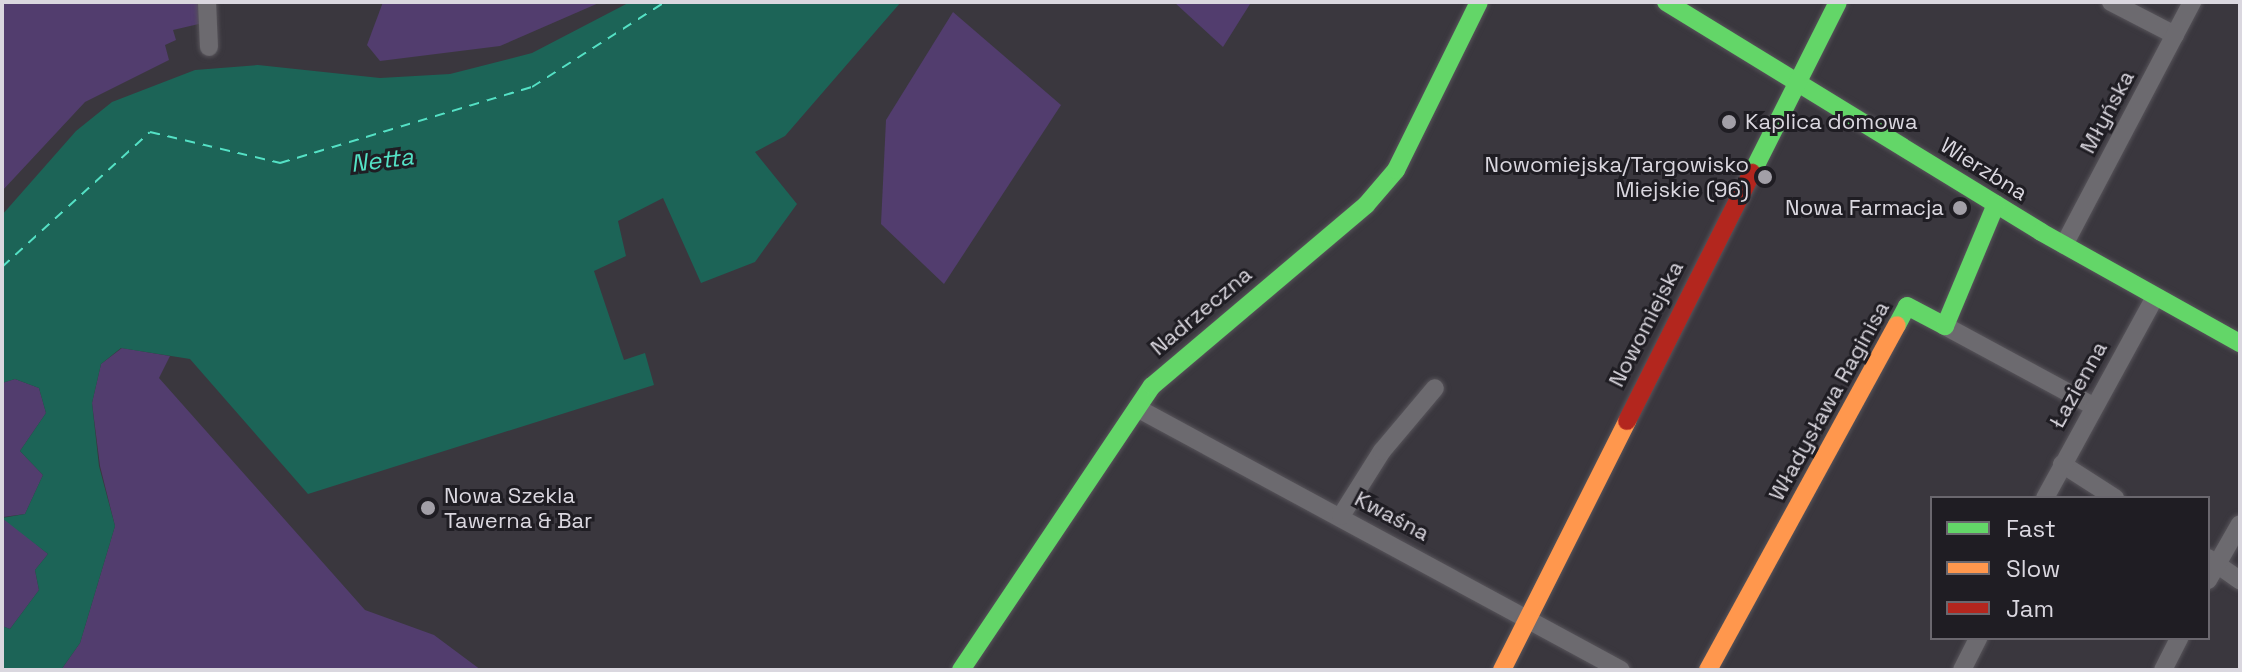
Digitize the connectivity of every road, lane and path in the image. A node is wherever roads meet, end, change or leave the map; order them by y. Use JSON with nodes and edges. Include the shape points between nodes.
{"nodes":[{"id":1,"x":207,"y":2,"type":"edge"},
{"id":2,"x":1479,"y":2,"type":"edge"},
{"id":3,"x":1666,"y":2,"type":"edge"},
{"id":4,"x":1838,"y":2,"type":"edge"},
{"id":5,"x":2111,"y":2,"type":"edge"},
{"id":6,"x":2192,"y":2,"type":"edge"},
{"id":7,"x":2175,"y":35,"type":"junction"},
{"id":8,"x":209,"y":47,"type":"dead end"},
{"id":9,"x":1797,"y":82,"type":"junction"},
{"id":10,"x":1996,"y":204,"type":"junction"},
{"id":11,"x":2064,"y":245,"type":"junction"},
{"id":12,"x":2155,"y":297,"type":"junction"},
{"id":13,"x":1945,"y":326,"type":"junction"},
{"id":14,"x":2240,"y":343,"type":"edge"},
{"id":15,"x":1435,"y":388,"type":"dead end"},
{"id":16,"x":2093,"y":406,"type":"junction"},
{"id":17,"x":1137,"y":408,"type":"junction"},
{"id":18,"x":2062,"y":464,"type":"junction"},
{"id":19,"x":2046,"y":496,"type":"edge"},
{"id":20,"x":2112,"y":496,"type":"edge"},
{"id":21,"x":1341,"y":516,"type":"junction"},
{"id":22,"x":2240,"y":524,"type":"edge"},
{"id":23,"x":2211,"y":567,"type":"edge"},
{"id":24,"x":2240,"y":580,"type":"edge"},
{"id":25,"x":1528,"y":618,"type":"junction"},
{"id":26,"x":1977,"y":640,"type":"edge"},
{"id":27,"x":2178,"y":640,"type":"edge"},
{"id":28,"x":961,"y":670,"type":"edge"},
{"id":29,"x":1502,"y":670,"type":"edge"},
{"id":30,"x":1621,"y":670,"type":"edge"},
{"id":31,"x":1708,"y":670,"type":"edge"},
{"id":32,"x":1962,"y":670,"type":"edge"},
{"id":33,"x":2163,"y":670,"type":"edge"}],
"edges":[{"from":1,"to":8,"type":"street"},
{"from":2,"to":17,"type":"street","name":"Nadrzeczna","via":[[1420,129],[1386,182],[1366,205],[1170,366]]},
{"from":3,"to":9,"type":"street","name":"Wierzbna"},
{"from":4,"to":9,"type":"street","name":"Nowomiejska"},
{"from":5,"to":7,"type":"street"},
{"from":6,"to":7,"type":"street","name":"Młyńska"},
{"from":7,"to":11,"type":"street","name":"Młyńska"},
{"from":9,"to":10,"type":"street","name":"Wierzbna"},
{"from":9,"to":25,"type":"street","name":"Nowomiejska"},
{"from":10,"to":11,"type":"street","name":"Wierzbna"},
{"from":10,"to":13,"type":"street"},
{"from":11,"to":12,"type":"street","name":"Wierzbna"},
{"from":12,"to":14,"type":"street","name":"Wierzbna"},
{"from":12,"to":16,"type":"street","name":"Łazienna"},
{"from":13,"to":16,"type":"street"},
{"from":13,"to":31,"type":"street","name":"Władysława Raginisa","via":[[1907,306]]},
{"from":15,"to":21,"type":"street","via":[[1382,451]]},
{"from":16,"to":18,"type":"street","name":"Łazienna"},
{"from":17,"to":21,"type":"street","name":"Kwaśna"},
{"from":17,"to":28,"type":"street","name":"Nadrzeczna"},
{"from":18,"to":19,"type":"street","name":"Łazienna"},
{"from":18,"to":20,"type":"street"},
{"from":21,"to":25,"type":"street","name":"Kwaśna"},
{"from":22,"to":23,"type":"street"},
{"from":23,"to":24,"type":"street"},
{"from":25,"to":29,"type":"street","name":"Nowomiejska"},
{"from":25,"to":30,"type":"street","name":"Kwaśna"},
{"from":26,"to":32,"type":"street"},
{"from":27,"to":33,"type":"street"}]}
